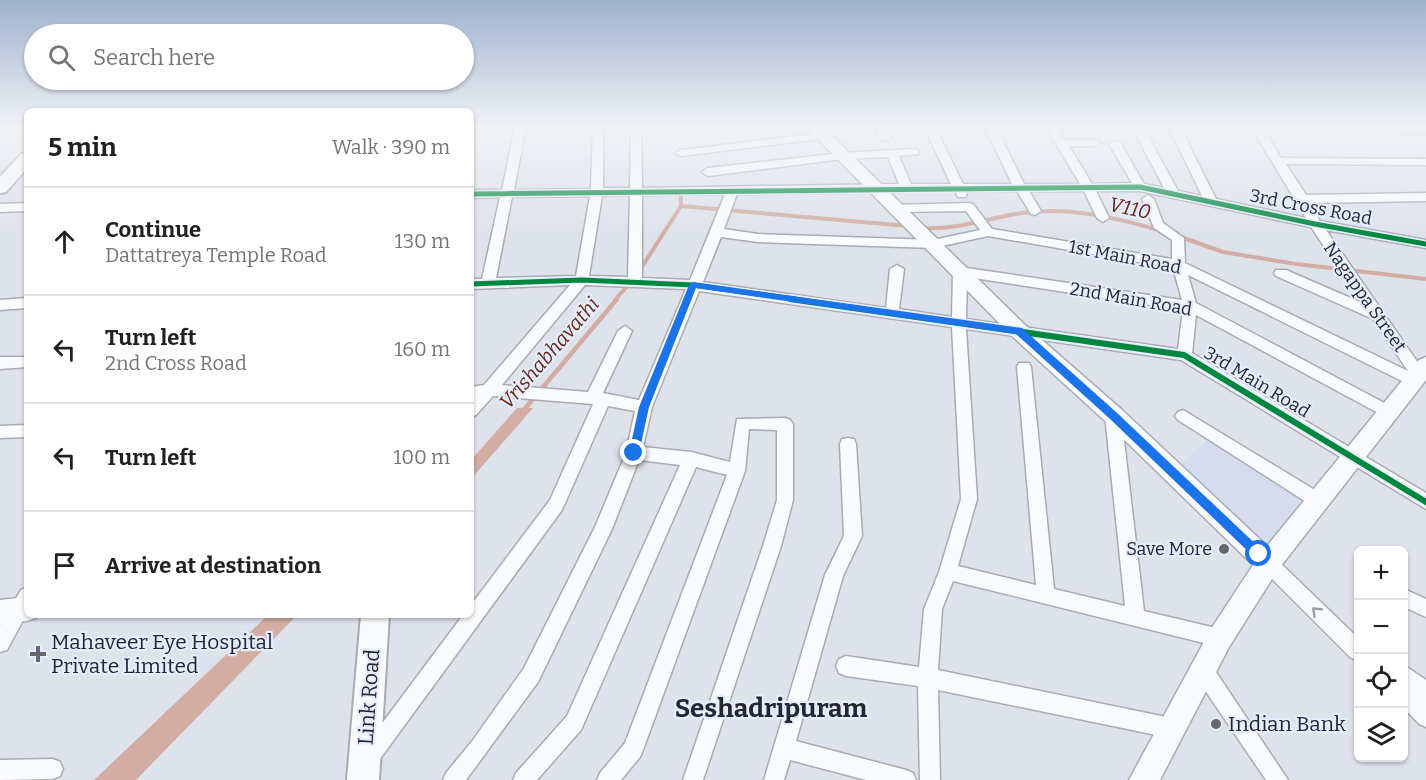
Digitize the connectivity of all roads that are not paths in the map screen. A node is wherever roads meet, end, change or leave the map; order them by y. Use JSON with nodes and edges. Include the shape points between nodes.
{"nodes":[{"id":1,"x":22,"y":163,"type":"edge"},
{"id":2,"x":513,"y":163,"type":"edge"},
{"id":3,"x":597,"y":163,"type":"edge"},
{"id":4,"x":635,"y":163,"type":"edge"},
{"id":5,"x":780,"y":163,"type":"edge"},
{"id":6,"x":850,"y":163,"type":"edge"},
{"id":7,"x":896,"y":163,"type":"edge"},
{"id":8,"x":946,"y":163,"type":"edge"},
{"id":9,"x":1008,"y":163,"type":"edge"},
{"id":10,"x":1074,"y":163,"type":"edge"},
{"id":11,"x":1126,"y":163,"type":"edge"},
{"id":12,"x":1157,"y":163,"type":"edge"},
{"id":13,"x":1192,"y":163,"type":"edge"},
{"id":14,"x":1280,"y":163,"type":"edge"},
{"id":15,"x":708,"y":172,"type":"dead end"},
{"id":16,"x":1020,"y":187,"type":"junction"},
{"id":17,"x":1088,"y":187,"type":"junction"},
{"id":18,"x":1140,"y":187,"type":"junction"},
{"id":19,"x":0,"y":188,"type":"edge"},
{"id":20,"x":876,"y":188,"type":"junction"},
{"id":21,"x":907,"y":188,"type":"junction"},
{"id":22,"x":958,"y":188,"type":"junction"},
{"id":23,"x":732,"y":190,"type":"junction"},
{"id":24,"x":597,"y":192,"type":"junction"},
{"id":25,"x":634,"y":192,"type":"junction"},
{"id":26,"x":474,"y":194,"type":"edge"},
{"id":27,"x":507,"y":194,"type":"junction"},
{"id":28,"x":1174,"y":195,"type":"junction"},
{"id":29,"x":1426,"y":197,"type":"edge"},
{"id":30,"x":1148,"y":199,"type":"dead end"},
{"id":31,"x":1302,"y":199,"type":"junction"},
{"id":32,"x":1211,"y":202,"type":"junction"},
{"id":33,"x":24,"y":207,"type":"edge"},
{"id":34,"x":969,"y":207,"type":"junction"},
{"id":35,"x":0,"y":208,"type":"edge"},
{"id":36,"x":897,"y":208,"type":"junction"},
{"id":37,"x":1035,"y":211,"type":"dead end"},
{"id":38,"x":1103,"y":218,"type":"dead end"},
{"id":39,"x":1315,"y":224,"type":"junction"},
{"id":40,"x":717,"y":232,"type":"junction"},
{"id":41,"x":921,"y":232,"type":"junction"},
{"id":42,"x":987,"y":232,"type":"junction"},
{"id":43,"x":1426,"y":244,"type":"edge"},
{"id":44,"x":1179,"y":265,"type":"junction"},
{"id":45,"x":897,"y":270,"type":"dead end"},
{"id":46,"x":960,"y":272,"type":"junction"},
{"id":47,"x":1281,"y":273,"type":"dead end"},
{"id":48,"x":635,"y":278,"type":"junction"},
{"id":49,"x":582,"y":280,"type":"junction"},
{"id":50,"x":488,"y":283,"type":"junction"},
{"id":51,"x":474,"y":284,"type":"edge"},
{"id":52,"x":693,"y":285,"type":"junction"},
{"id":53,"x":24,"y":303,"type":"edge"},
{"id":54,"x":0,"y":305,"type":"edge"},
{"id":55,"x":1190,"y":306,"type":"junction"},
{"id":56,"x":892,"y":314,"type":"junction"},
{"id":57,"x":1379,"y":316,"type":"junction"},
{"id":58,"x":959,"y":323,"type":"junction"},
{"id":59,"x":625,"y":331,"type":"dead end"},
{"id":60,"x":1019,"y":331,"type":"junction"},
{"id":61,"x":1184,"y":355,"type":"junction"},
{"id":62,"x":24,"y":362,"type":"edge"},
{"id":63,"x":0,"y":363,"type":"edge"},
{"id":64,"x":1024,"y":367,"type":"dead end"},
{"id":65,"x":1419,"y":373,"type":"edge"},
{"id":66,"x":491,"y":390,"type":"junction"},
{"id":67,"x":474,"y":393,"type":"edge"},
{"id":68,"x":598,"y":398,"type":"junction"},
{"id":69,"x":644,"y":407,"type":"junction"},
{"id":70,"x":474,"y":408,"type":"edge"},
{"id":71,"x":1387,"y":411,"type":"junction"},
{"id":72,"x":1113,"y":415,"type":"junction"},
{"id":73,"x":1183,"y":416,"type":"dead end"},
{"id":74,"x":24,"y":431,"type":"edge"},
{"id":75,"x":0,"y":432,"type":"edge"},
{"id":76,"x":848,"y":444,"type":"dead end"},
{"id":77,"x":634,"y":453,"type":"junction"},
{"id":78,"x":1351,"y":456,"type":"junction"},
{"id":79,"x":691,"y":459,"type":"junction"},
{"id":80,"x":737,"y":471,"type":"junction"},
{"id":81,"x":1317,"y":500,"type":"junction"},
{"id":82,"x":1426,"y":502,"type":"edge"},
{"id":83,"x":1268,"y":563,"type":"junction"},
{"id":84,"x":948,"y":572,"type":"junction"},
{"id":85,"x":1047,"y":596,"type":"junction"},
{"id":86,"x":1408,"y":600,"type":"edge"},
{"id":87,"x":18,"y":607,"type":"edge"},
{"id":88,"x":1426,"y":608,"type":"edge"},
{"id":89,"x":375,"y":618,"type":"edge"},
{"id":90,"x":1136,"y":619,"type":"junction"},
{"id":91,"x":1220,"y":638,"type":"junction"},
{"id":92,"x":0,"y":643,"type":"edge"},
{"id":93,"x":1354,"y":646,"type":"edge"},
{"id":94,"x":846,"y":666,"type":"dead end"},
{"id":95,"x":1203,"y":670,"type":"junction"},
{"id":96,"x":928,"y":678,"type":"junction"},
{"id":97,"x":1408,"y":678,"type":"edge"},
{"id":98,"x":1426,"y":693,"type":"edge"},
{"id":99,"x":1408,"y":699,"type":"edge"},
{"id":100,"x":1426,"y":717,"type":"edge"},
{"id":101,"x":1171,"y":728,"type":"junction"},
{"id":102,"x":783,"y":748,"type":"junction"},
{"id":103,"x":54,"y":769,"type":"dead end"},
{"id":104,"x":0,"y":770,"type":"edge"},
{"id":105,"x":364,"y":773,"type":"edge"},
{"id":106,"x":453,"y":780,"type":"edge"},
{"id":107,"x":523,"y":780,"type":"edge"},
{"id":108,"x":607,"y":780,"type":"edge"},
{"id":109,"x":693,"y":780,"type":"edge"},
{"id":110,"x":774,"y":780,"type":"edge"},
{"id":111,"x":906,"y":780,"type":"edge"},
{"id":112,"x":930,"y":780,"type":"edge"},
{"id":113,"x":1144,"y":780,"type":"edge"},
{"id":114,"x":1278,"y":780,"type":"edge"}],
"edges":[{"from":1,"to":19,"type":"main road"},
{"from":2,"to":27,"type":"street"},
{"from":3,"to":24,"type":"street"},
{"from":4,"to":25,"type":"street"},
{"from":5,"to":15,"type":"street"},
{"from":6,"to":20,"type":"street"},
{"from":7,"to":21,"type":"street"},
{"from":8,"to":22,"type":"street"},
{"from":9,"to":16,"type":"street"},
{"from":10,"to":17,"type":"street"},
{"from":11,"to":18,"type":"street"},
{"from":12,"to":28,"type":"street"},
{"from":13,"to":32,"type":"street"},
{"from":14,"to":31,"type":"street","name":"Nagappa Street"},
{"from":16,"to":17,"type":"street","name":"3rd Cross Road"},
{"from":16,"to":22,"type":"street","name":"3rd Cross Road"},
{"from":16,"to":37,"type":"street"},
{"from":17,"to":18,"type":"street","name":"3rd Cross Road"},
{"from":17,"to":38,"type":"street"},
{"from":18,"to":28,"type":"street","name":"3rd Cross Road"},
{"from":20,"to":21,"type":"street","name":"3rd Cross Road"},
{"from":20,"to":23,"type":"street","name":"3rd Cross Road"},
{"from":20,"to":36,"type":"street"},
{"from":21,"to":22,"type":"street","name":"3rd Cross Road"},
{"from":22,"to":34,"type":"street"},
{"from":23,"to":25,"type":"street","name":"3rd Cross Road"},
{"from":23,"to":40,"type":"street"},
{"from":24,"to":25,"type":"street","name":"3rd Cross Road"},
{"from":24,"to":27,"type":"street","name":"3rd Cross Road"},
{"from":24,"to":49,"type":"street"},
{"from":25,"to":48,"type":"street"},
{"from":26,"to":27,"type":"street","name":"3rd Cross Road"},
{"from":27,"to":50,"type":"street"},
{"from":28,"to":32,"type":"street","name":"3rd Cross Road"},
{"from":29,"to":31,"type":"street"},
{"from":30,"to":44,"type":"street","via":[[1158,225],[1178,238]]},
{"from":31,"to":39,"type":"street","name":"Nagappa Street"},
{"from":32,"to":39,"type":"street","name":"3rd Cross Road"},
{"from":33,"to":35,"type":"street"},
{"from":34,"to":36,"type":"street"},
{"from":34,"to":42,"type":"street"},
{"from":36,"to":41,"type":"street"},
{"from":39,"to":43,"type":"street","name":"3rd Cross Road"},
{"from":39,"to":57,"type":"street","name":"Nagappa Street"},
{"from":40,"to":41,"type":"street","via":[[758,238]]},
{"from":40,"to":52,"type":"street"},
{"from":41,"to":42,"type":"street"},
{"from":41,"to":46,"type":"street"},
{"from":42,"to":44,"type":"street","name":"1st Main Road"},
{"from":44,"to":55,"type":"street"},
{"from":44,"to":65,"type":"street","name":"1st Main Road"},
{"from":45,"to":56,"type":"street"},
{"from":46,"to":55,"type":"street","name":"2nd Main Road"},
{"from":46,"to":58,"type":"street"},
{"from":46,"to":60,"type":"street"},
{"from":47,"to":57,"type":"street"},
{"from":48,"to":49,"type":"street","name":"3rd Main Road"},
{"from":48,"to":52,"type":"street","name":"3rd Main Road"},
{"from":49,"to":50,"type":"street","name":"3rd Main Road"},
{"from":49,"to":66,"type":"street"},
{"from":50,"to":51,"type":"street","name":"3rd Main Road"},
{"from":52,"to":56,"type":"street","name":"3rd Main Road"},
{"from":52,"to":69,"type":"street"},
{"from":53,"to":54,"type":"street"},
{"from":55,"to":61,"type":"street"},
{"from":55,"to":71,"type":"street","name":"2nd Main Road"},
{"from":56,"to":58,"type":"street","name":"3rd Main Road"},
{"from":57,"to":65,"type":"street","name":"Nagappa Street"},
{"from":58,"to":60,"type":"street","name":"3rd Main Road"},
{"from":58,"to":84,"type":"street","via":[[969,499]]},
{"from":59,"to":68,"type":"street"},
{"from":60,"to":61,"type":"street","name":"3rd Main Road"},
{"from":60,"to":72,"type":"street"},
{"from":61,"to":78,"type":"street","name":"3rd Main Road"},
{"from":62,"to":63,"type":"street"},
{"from":64,"to":85,"type":"street"},
{"from":65,"to":71,"type":"street"},
{"from":66,"to":67,"type":"street"},
{"from":66,"to":68,"type":"street"},
{"from":66,"to":70,"type":"street"},
{"from":68,"to":69,"type":"street"},
{"from":68,"to":105,"type":"street","via":[[556,504]]},
{"from":69,"to":77,"type":"street"},
{"from":71,"to":78,"type":"street"},
{"from":72,"to":83,"type":"street"},
{"from":72,"to":90,"type":"street"},
{"from":73,"to":81,"type":"street"},
{"from":74,"to":75,"type":"street"},
{"from":76,"to":102,"type":"street","via":[[853,536],[834,575]]},
{"from":77,"to":79,"type":"street"},
{"from":77,"to":106,"type":"street","via":[[603,529],[531,675]]},
{"from":78,"to":81,"type":"street"},
{"from":78,"to":82,"type":"street","name":"3rd Main Road"},
{"from":79,"to":80,"type":"street"},
{"from":79,"to":107,"type":"street","via":[[574,723]]},
{"from":80,"to":108,"type":"street","via":[[633,750]]},
{"from":80,"to":109,"type":"street","via":[[742,423],[785,424],[785,500]]},
{"from":81,"to":83,"type":"street"},
{"from":83,"to":91,"type":"street"},
{"from":93,"to":83,"type":"street","one_way":true},
{"from":84,"to":85,"type":"street"},
{"from":84,"to":96,"type":"street","via":[[933,609]]},
{"from":85,"to":90,"type":"street"},
{"from":86,"to":88,"type":"street"},
{"from":87,"to":92,"type":"street"},
{"from":89,"to":105,"type":"main road","name":"Link Road"},
{"from":90,"to":91,"type":"street"},
{"from":91,"to":95,"type":"street"},
{"from":94,"to":96,"type":"street"},
{"from":95,"to":101,"type":"street"},
{"from":95,"to":114,"type":"street"},
{"from":96,"to":101,"type":"street"},
{"from":96,"to":112,"type":"street"},
{"from":97,"to":98,"type":"street"},
{"from":99,"to":100,"type":"street"},
{"from":101,"to":113,"type":"street"},
{"from":102,"to":110,"type":"street"},
{"from":102,"to":111,"type":"street"},
{"from":103,"to":104,"type":"street"}]}
